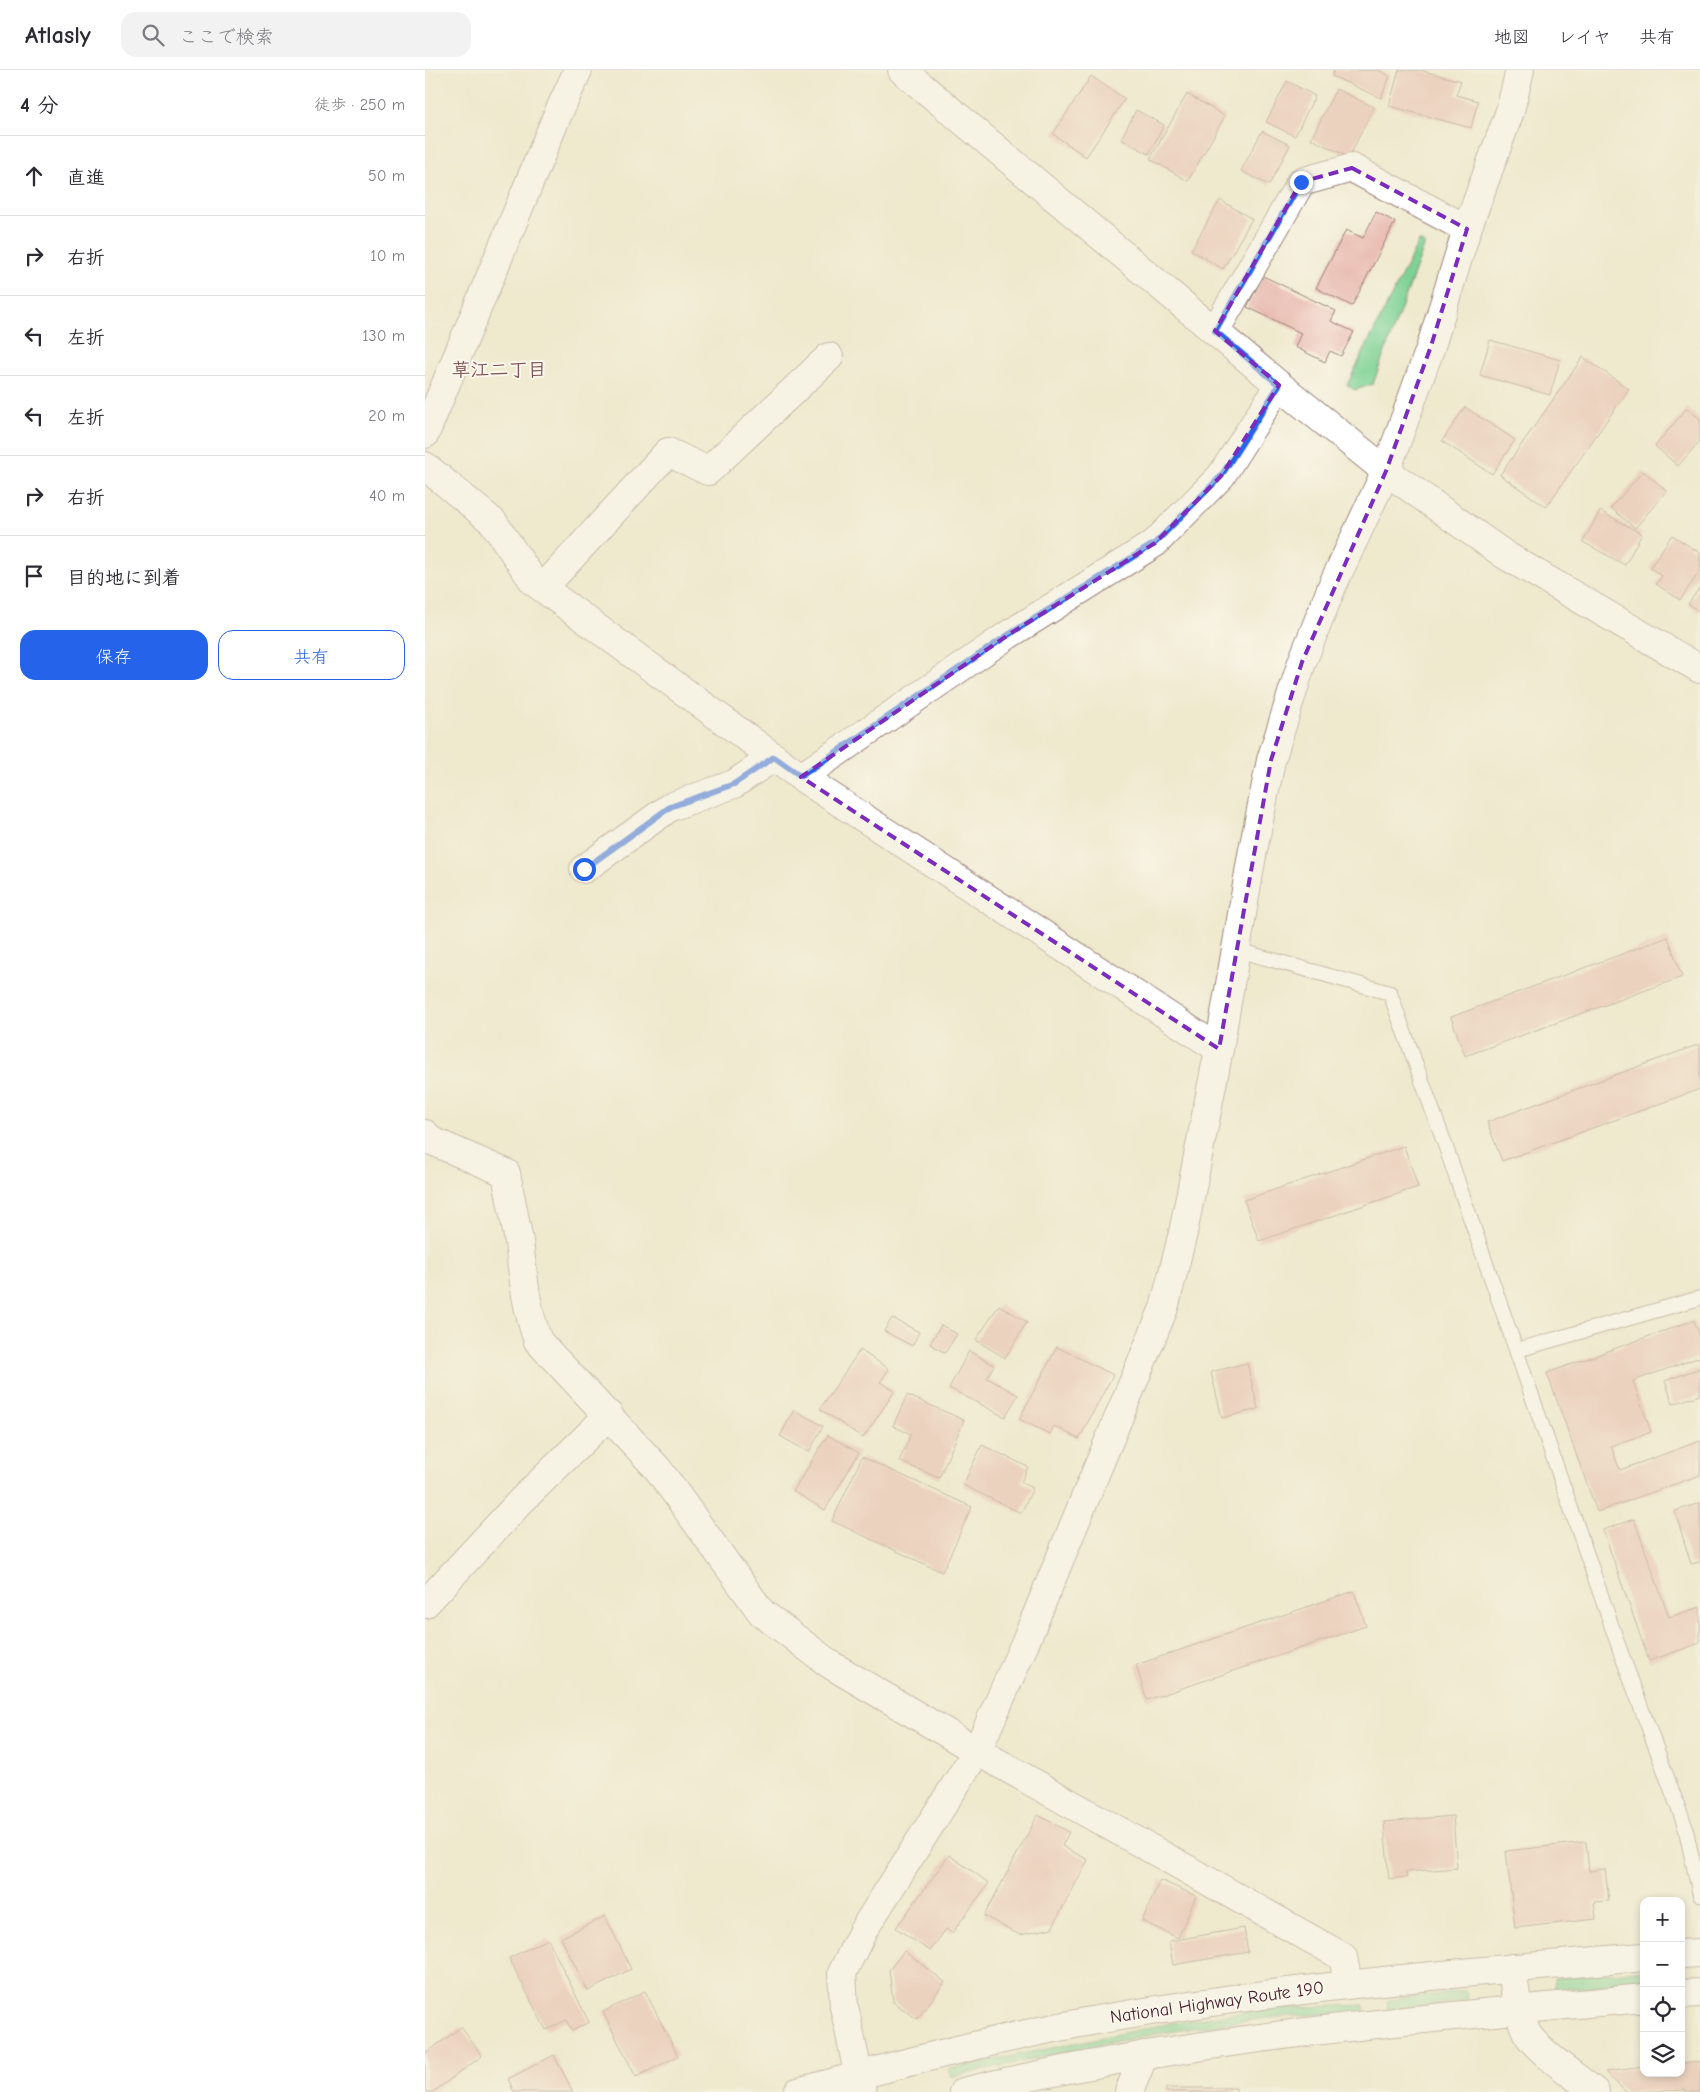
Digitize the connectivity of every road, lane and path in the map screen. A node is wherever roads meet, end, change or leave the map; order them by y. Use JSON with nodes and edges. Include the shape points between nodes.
{"nodes":[{"id":1,"x":578,"y":70,"type":"edge"},
{"id":2,"x":902,"y":70,"type":"edge"},
{"id":3,"x":1520,"y":70,"type":"edge"},
{"id":4,"x":1467,"y":229,"type":"junction"},
{"id":5,"x":1215,"y":331,"type":"junction"},
{"id":6,"x":829,"y":357,"type":"dead end"},
{"id":7,"x":1279,"y":385,"type":"junction"},
{"id":8,"x":425,"y":434,"type":"edge"},
{"id":9,"x":425,"y":466,"type":"edge"},
{"id":10,"x":1386,"y":471,"type":"junction"},
{"id":11,"x":543,"y":588,"type":"junction"},
{"id":12,"x":1700,"y":669,"type":"edge"},
{"id":13,"x":774,"y":757,"type":"junction"},
{"id":14,"x":801,"y":776,"type":"junction"},
{"id":15,"x":584,"y":869,"type":"dead end"},
{"id":16,"x":1237,"y":950,"type":"junction"},
{"id":17,"x":1219,"y":1049,"type":"junction"},
{"id":18,"x":425,"y":1134,"type":"edge"},
{"id":19,"x":1700,"y":1298,"type":"edge"},
{"id":20,"x":1517,"y":1350,"type":"junction"},
{"id":21,"x":609,"y":1415,"type":"junction"},
{"id":22,"x":425,"y":1604,"type":"edge"},
{"id":23,"x":977,"y":1751,"type":"junction"},
{"id":24,"x":1700,"y":1895,"type":"edge"},
{"id":25,"x":1700,"y":1953,"type":"edge"},
{"id":26,"x":1685,"y":1954,"type":"edge"},
{"id":27,"x":1640,"y":1957,"type":"edge"},
{"id":28,"x":1511,"y":1968,"type":"junction"},
{"id":29,"x":1348,"y":1983,"type":"junction"},
{"id":30,"x":1700,"y":1993,"type":"edge"},
{"id":31,"x":1685,"y":1994,"type":"edge"},
{"id":32,"x":1640,"y":1998,"type":"edge"},
{"id":33,"x":1518,"y":2009,"type":"junction"},
{"id":34,"x":1144,"y":2055,"type":"junction"},
{"id":35,"x":861,"y":2084,"type":"edge"},
{"id":36,"x":798,"y":2092,"type":"edge"},
{"id":37,"x":963,"y":2092,"type":"edge"},
{"id":38,"x":1129,"y":2092,"type":"edge"},
{"id":39,"x":1595,"y":2092,"type":"edge"}],
"edges":[{"from":1,"to":8,"type":"main road"},
{"from":2,"to":5,"type":"main road"},
{"from":3,"to":4,"type":"main road","via":[[1510,111]]},
{"from":4,"to":5,"type":"main road","via":[[1352,168],[1301,182]]},
{"from":4,"to":10,"type":"main road","via":[[1431,346]]},
{"from":5,"to":7,"type":"main road"},
{"from":6,"to":11,"type":"main road","via":[[708,471],[668,452]]},
{"from":7,"to":10,"type":"main road"},
{"from":7,"to":14,"type":"main road","via":[[1221,476],[1155,543],[1008,635]]},
{"from":9,"to":11,"type":"main road","via":[[493,522],[534,582]]},
{"from":10,"to":12,"type":"main road","via":[[1505,554]]},
{"from":10,"to":16,"type":"main road","via":[[1301,662],[1271,760]]},
{"from":11,"to":13,"type":"main road"},
{"from":13,"to":14,"type":"main road"},
{"from":13,"to":15,"type":"main road","via":[[734,784],[670,807]]},
{"from":14,"to":17,"type":"main road"},
{"from":16,"to":17,"type":"main road"},
{"from":16,"to":20,"type":"lane","via":[[1390,993]]},
{"from":17,"to":23,"type":"main road","via":[[1183,1233],[1164,1308]]},
{"from":18,"to":21,"type":"main road","via":[[506,1173],[523,1287],[538,1341]]},
{"from":19,"to":20,"type":"lane"},
{"from":20,"to":24,"type":"lane","via":[[1621,1653],[1685,1826]]},
{"from":21,"to":22,"type":"main road","via":[[521,1501]]},
{"from":21,"to":23,"type":"main road","via":[[658,1469],[761,1612],[831,1665]]},
{"from":23,"to":29,"type":"main road","via":[[1343,1957]]},
{"from":23,"to":35,"type":"main road","via":[[864,1929],[842,1973],[844,2006]]},
{"from":25,"to":26,"type":"main road"},
{"from":27,"to":28,"type":"main road","name":"National Highway Route 190"},
{"from":28,"to":29,"type":"main road","name":"National Highway Route 190"},
{"from":28,"to":33,"type":"main road"},
{"from":29,"to":35,"type":"main road","name":"National Highway Route 190","via":[[1106,2018],[982,2044]]},
{"from":30,"to":31,"type":"main road"},
{"from":32,"to":33,"type":"main road"},
{"from":33,"to":34,"type":"main road"},
{"from":33,"to":39,"type":"main road","via":[[1528,2034]]},
{"from":34,"to":37,"type":"main road","via":[[1067,2068]]},
{"from":34,"to":38,"type":"main road"},
{"from":35,"to":36,"type":"main road","name":"National Highway Route 190"}]}
